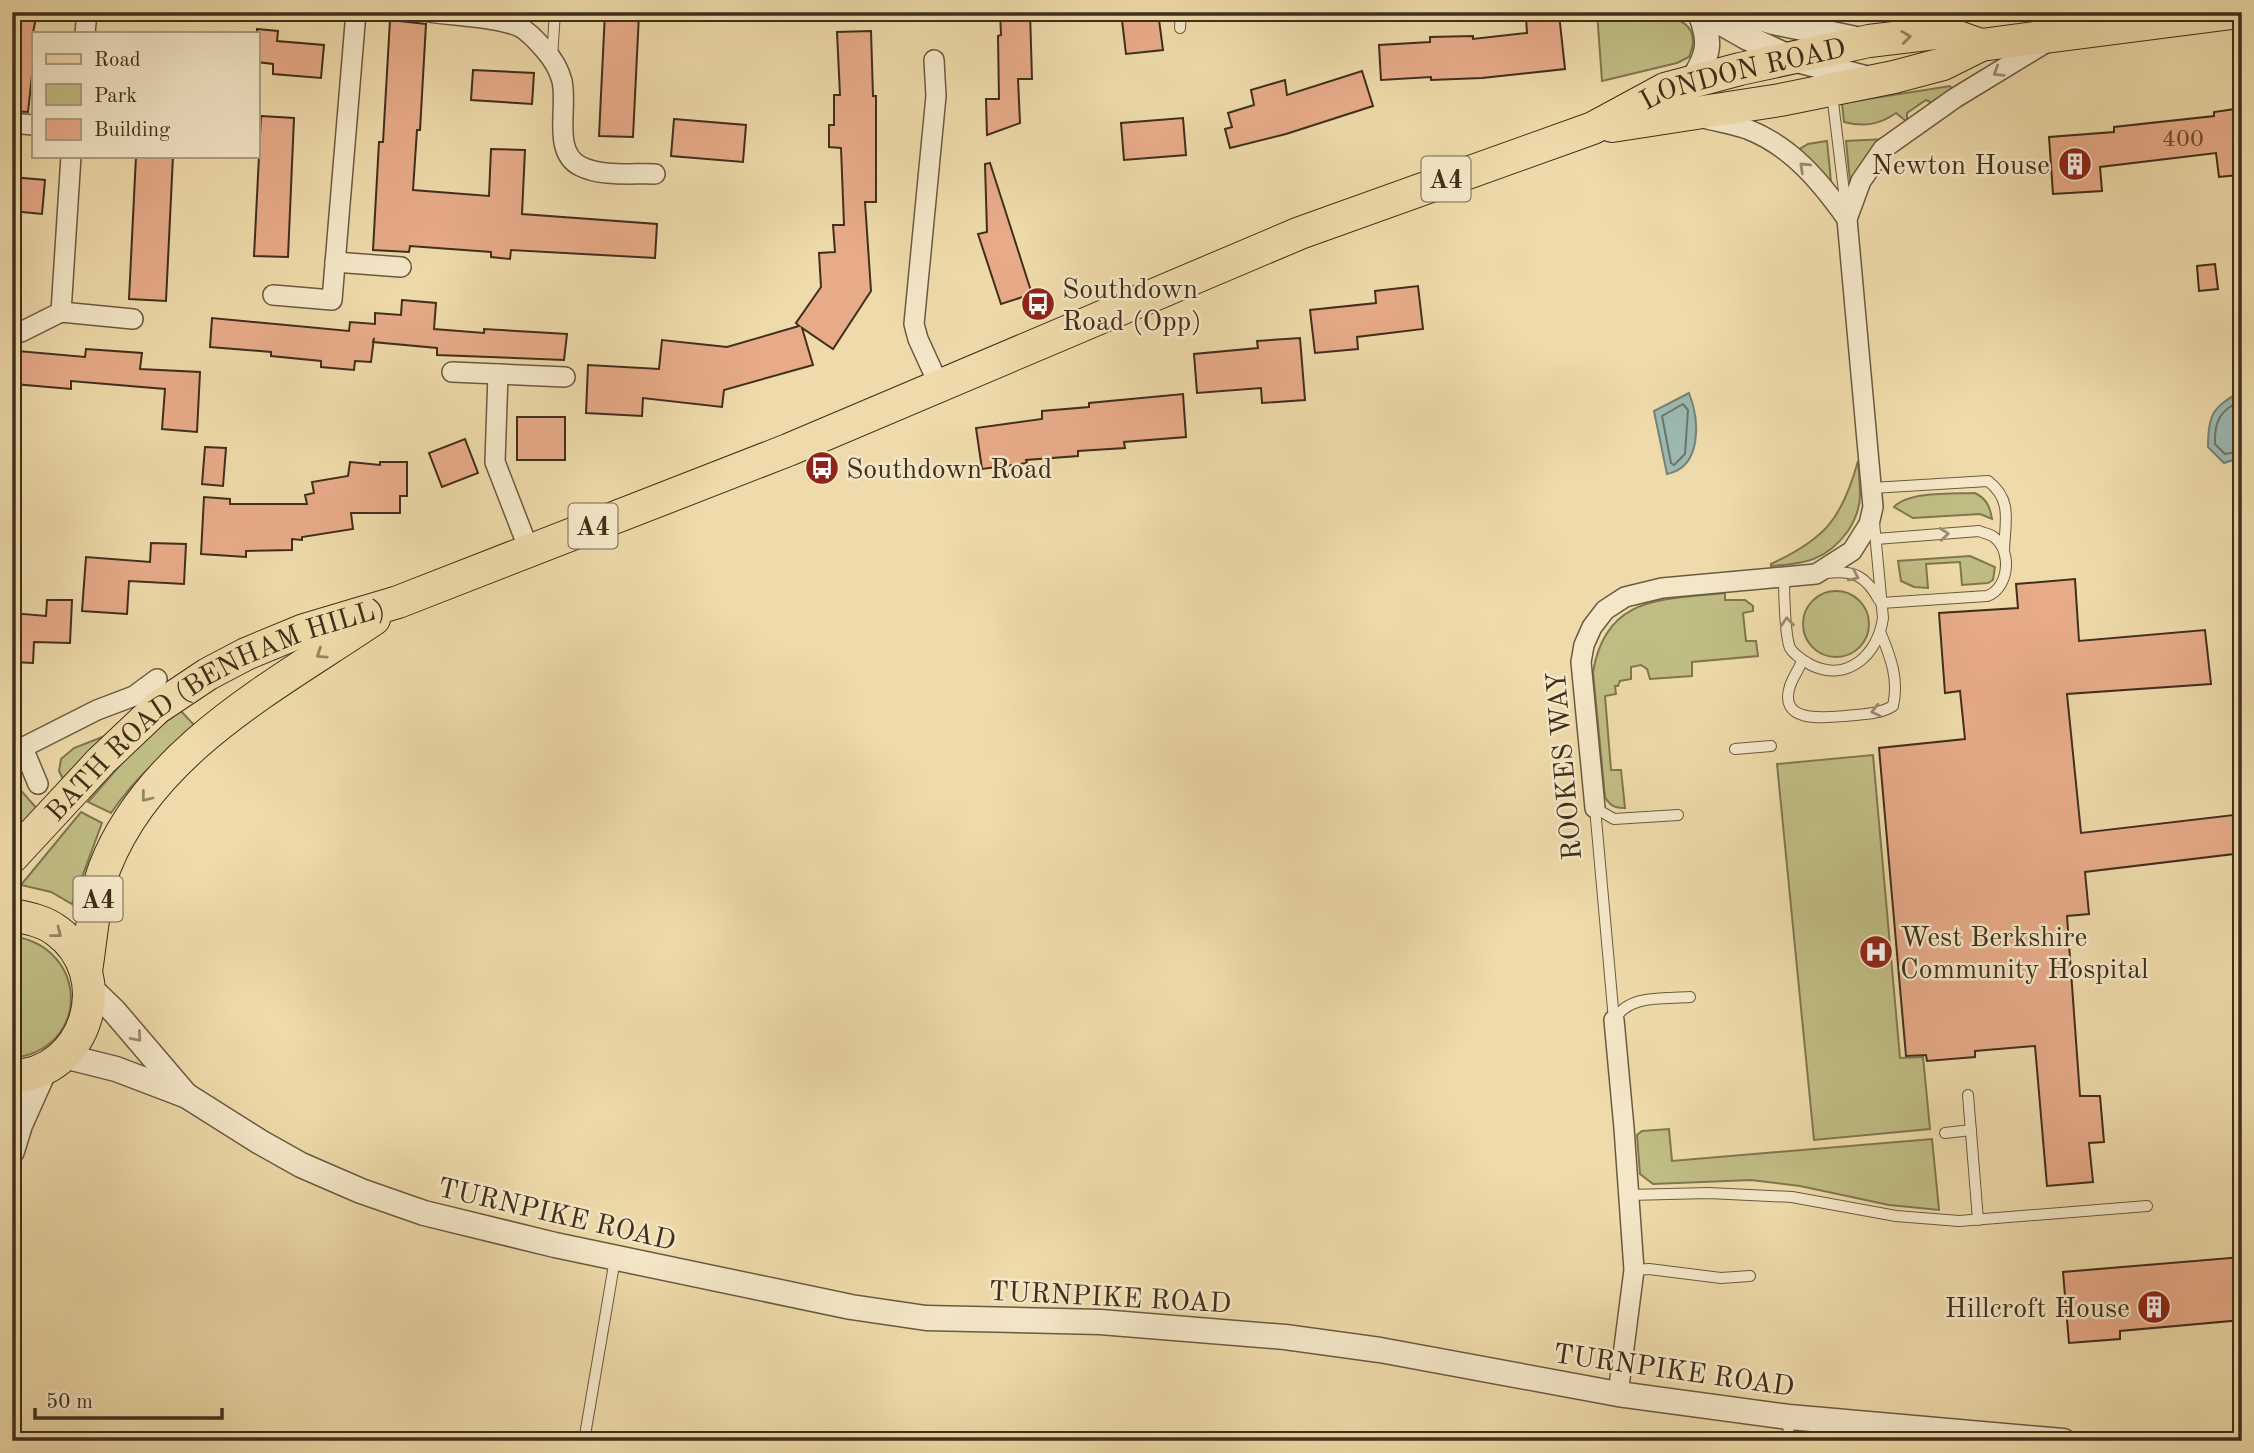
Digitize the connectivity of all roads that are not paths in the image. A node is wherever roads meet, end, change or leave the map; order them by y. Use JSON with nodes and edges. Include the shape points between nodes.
{"nodes":[{"id":1,"x":88,"y":12,"type":"edge"},
{"id":2,"x":356,"y":12,"type":"edge"},
{"id":3,"x":429,"y":12,"type":"edge"},
{"id":4,"x":555,"y":12,"type":"edge"},
{"id":5,"x":1181,"y":12,"type":"edge"},
{"id":6,"x":1701,"y":12,"type":"edge"},
{"id":7,"x":1721,"y":12,"type":"edge"},
{"id":8,"x":2240,"y":12,"type":"edge"},
{"id":9,"x":1180,"y":28,"type":"dead end"},
{"id":10,"x":85,"y":32,"type":"edge"},
{"id":11,"x":2056,"y":36,"type":"junction"},
{"id":12,"x":1869,"y":41,"type":"junction"},
{"id":13,"x":1981,"y":45,"type":"junction"},
{"id":14,"x":552,"y":58,"type":"junction"},
{"id":15,"x":1793,"y":59,"type":"junction"},
{"id":16,"x":934,"y":60,"type":"dead end"},
{"id":17,"x":1831,"y":69,"type":"junction"},
{"id":18,"x":1692,"y":81,"type":"junction"},
{"id":19,"x":1692,"y":115,"type":"junction"},
{"id":20,"x":12,"y":124,"type":"edge"},
{"id":21,"x":32,"y":125,"type":"edge"},
{"id":22,"x":1593,"y":128,"type":"junction"},
{"id":23,"x":71,"y":158,"type":"edge"},
{"id":24,"x":655,"y":174,"type":"dead end"},
{"id":25,"x":1847,"y":219,"type":"junction"},
{"id":26,"x":335,"y":262,"type":"junction"},
{"id":27,"x":401,"y":267,"type":"dead end"},
{"id":28,"x":273,"y":295,"type":"dead end"},
{"id":29,"x":61,"y":312,"type":"junction"},
{"id":30,"x":133,"y":319,"type":"dead end"},
{"id":31,"x":21,"y":332,"type":"dead end"},
{"id":32,"x":452,"y":372,"type":"dead end"},
{"id":33,"x":498,"y":374,"type":"junction"},
{"id":34,"x":565,"y":377,"type":"dead end"},
{"id":35,"x":939,"y":385,"type":"junction"},
{"id":36,"x":1872,"y":497,"type":"junction"},
{"id":37,"x":1876,"y":539,"type":"junction"},
{"id":38,"x":529,"y":550,"type":"junction"},
{"id":39,"x":2004,"y":550,"type":"junction"},
{"id":40,"x":1815,"y":574,"type":"junction"},
{"id":41,"x":1783,"y":578,"type":"junction"},
{"id":42,"x":398,"y":602,"type":"junction"},
{"id":43,"x":1881,"y":603,"type":"junction"},
{"id":44,"x":1881,"y":634,"type":"junction"},
{"id":45,"x":1802,"y":661,"type":"junction"},
{"id":46,"x":156,"y":679,"type":"dead end"},
{"id":47,"x":1771,"y":746,"type":"dead end"},
{"id":48,"x":1735,"y":749,"type":"dead end"},
{"id":49,"x":18,"y":751,"type":"edge"},
{"id":50,"x":38,"y":784,"type":"dead end"},
{"id":51,"x":1595,"y":808,"type":"junction"},
{"id":52,"x":1678,"y":815,"type":"dead end"},
{"id":53,"x":12,"y":857,"type":"edge"},
{"id":54,"x":12,"y":915,"type":"edge"},
{"id":55,"x":88,"y":980,"type":"junction"},
{"id":56,"x":1690,"y":997,"type":"dead end"},
{"id":57,"x":1614,"y":1020,"type":"junction"},
{"id":58,"x":54,"y":1062,"type":"junction"},
{"id":59,"x":12,"y":1076,"type":"edge"},
{"id":60,"x":1968,"y":1095,"type":"dead end"},
{"id":61,"x":187,"y":1096,"type":"junction"},
{"id":62,"x":1971,"y":1130,"type":"junction"},
{"id":63,"x":1945,"y":1133,"type":"dead end"},
{"id":64,"x":12,"y":1151,"type":"edge"},
{"id":65,"x":1629,"y":1195,"type":"junction"},
{"id":66,"x":2147,"y":1206,"type":"dead end"},
{"id":67,"x":1979,"y":1220,"type":"junction"},
{"id":68,"x":615,"y":1258,"type":"junction"},
{"id":69,"x":1634,"y":1270,"type":"junction"},
{"id":70,"x":1750,"y":1276,"type":"dead end"},
{"id":71,"x":1618,"y":1394,"type":"junction"},
{"id":72,"x":1788,"y":1429,"type":"edge"},
{"id":73,"x":584,"y":1441,"type":"edge"},
{"id":74,"x":2063,"y":1441,"type":"edge"}],
"edges":[{"from":1,"to":10,"type":"street"},
{"from":2,"to":26,"type":"street"},
{"from":3,"to":14,"type":"street","via":[[520,27]]},
{"from":4,"to":14,"type":"lane"},
{"from":5,"to":9,"type":"lane"},
{"from":6,"to":15,"type":"street"},
{"from":6,"to":18,"type":"street","via":[[1708,48]]},
{"from":7,"to":12,"type":"street"},
{"from":8,"to":11,"type":"main road","name":"LONDON ROAD","number":"A4"},
{"from":11,"to":13,"type":"main road","name":"LONDON ROAD","number":"A4"},
{"from":11,"to":25,"type":"street","name":"ROOKES WAY","one_way":true,"via":[[1883,149],[1861,181]]},
{"from":12,"to":13,"type":"main road","name":"LONDON ROAD","number":"A4","one_way":true,"via":[[1944,33]]},
{"from":12,"to":17,"type":"main road","name":"LONDON ROAD","number":"A4"},
{"from":13,"to":17,"type":"main road","name":"LONDON ROAD","number":"A4","via":[[1943,64],[1894,77],[1873,80]]},
{"from":14,"to":24,"type":"street","via":[[562,80],[566,155],[579,166],[598,172]]},
{"from":15,"to":17,"type":"main road","name":"LONDON ROAD","number":"A4"},
{"from":15,"to":18,"type":"main road","name":"LONDON ROAD","number":"A4"},
{"from":16,"to":35,"type":"street","via":[[936,96],[915,324]]},
{"from":17,"to":19,"type":"main road","name":"LONDON ROAD","number":"A4"},
{"from":17,"to":25,"type":"lane","name":"ROOKES WAY"},
{"from":18,"to":22,"type":"main road","name":"LONDON ROAD","number":"A4","via":[[1665,89]]},
{"from":19,"to":22,"type":"main road","name":"LONDON ROAD","number":"A4"},
{"from":25,"to":19,"type":"street","one_way":true,"via":[[1822,184],[1779,146],[1746,129]]},
{"from":20,"to":21,"type":"street"},
{"from":22,"to":35,"type":"main road","name":"LONDON ROAD","number":"A4","via":[[1300,233]]},
{"from":23,"to":29,"type":"street"},
{"from":25,"to":36,"type":"street","name":"ROOKES WAY"},
{"from":26,"to":27,"type":"street"},
{"from":26,"to":28,"type":"street","via":[[332,300]]},
{"from":29,"to":30,"type":"street"},
{"from":29,"to":31,"type":"street"},
{"from":32,"to":33,"type":"street"},
{"from":33,"to":34,"type":"street"},
{"from":33,"to":38,"type":"street","via":[[495,462]]},
{"from":35,"to":38,"type":"main road","name":"BATH ROAD (BENHAM HILL)","number":"A4","via":[[788,450]]},
{"from":36,"to":37,"type":"lane"},
{"from":36,"to":39,"type":"lane","via":[[1988,481],[2000,490],[2006,507]]},
{"from":36,"to":40,"type":"street","name":"ROOKES WAY","via":[[1869,524],[1852,551]]},
{"from":37,"to":39,"type":"lane","one_way":true,"via":[[1979,531],[1995,537]]},
{"from":37,"to":43,"type":"lane"},
{"from":38,"to":42,"type":"main road","name":"BATH ROAD (BENHAM HILL)","number":"A4"},
{"from":39,"to":43,"type":"lane","via":[[2006,577],[1996,593]]},
{"from":40,"to":41,"type":"street","name":"ROOKES WAY"},
{"from":40,"to":43,"type":"lane","one_way":true,"via":[[1846,570],[1871,586]]},
{"from":45,"to":41,"type":"lane","one_way":true,"via":[[1790,648]]},
{"from":41,"to":51,"type":"street","name":"ROOKES WAY","via":[[1654,590],[1625,597],[1605,610],[1592,627],[1581,662]]},
{"from":42,"to":53,"type":"main road","name":"BATH ROAD (BENHAM HILL)","number":"A4","via":[[304,630],[199,679],[157,708],[101,761]]},
{"from":42,"to":55,"type":"main road","name":"BATH ROAD (BENHAM HILL)","number":"A4","one_way":true,"via":[[223,721],[148,793],[121,831],[104,869]]},
{"from":43,"to":44,"type":"lane"},
{"from":44,"to":45,"type":"lane","via":[[1863,660],[1849,667],[1833,670]]},
{"from":44,"to":45,"type":"lane","one_way":true,"via":[[1893,663],[1896,694],[1893,706],[1881,712],[1818,719],[1800,716],[1791,705],[1789,688]]},
{"from":46,"to":49,"type":"street","via":[[134,696]]},
{"from":47,"to":48,"type":"lane"},
{"from":49,"to":50,"type":"street"},
{"from":51,"to":52,"type":"lane","via":[[1614,819]]},
{"from":51,"to":57,"type":"lane","name":"ROOKES WAY"},
{"from":54,"to":55,"type":"main road","number":"A4","one_way":true,"via":[[36,919],[58,931],[75,949]]},
{"from":55,"to":58,"type":"main road","number":"A4","via":[[87,1017],[78,1038]]},
{"from":55,"to":61,"type":"street","name":"TURNPIKE ROAD","one_way":true},
{"from":56,"to":57,"type":"lane","via":[[1630,1003]]},
{"from":57,"to":65,"type":"street","name":"ROOKES WAY"},
{"from":58,"to":59,"type":"main road"},
{"from":58,"to":61,"type":"street","name":"TURNPIKE ROAD","via":[[116,1069]]},
{"from":58,"to":64,"type":"street","via":[[20,1125]]},
{"from":60,"to":62,"type":"lane"},
{"from":61,"to":68,"type":"street","name":"TURNPIKE ROAD","via":[[300,1165],[361,1191],[424,1213]]},
{"from":62,"to":63,"type":"lane"},
{"from":62,"to":67,"type":"lane"},
{"from":65,"to":67,"type":"lane","via":[[1793,1197],[1896,1216]]},
{"from":65,"to":69,"type":"street","name":"ROOKES WAY"},
{"from":66,"to":67,"type":"lane"},
{"from":68,"to":71,"type":"street","name":"TURNPIKE ROAD","via":[[890,1314],[1148,1324],[1285,1337]]},
{"from":68,"to":73,"type":"lane"},
{"from":69,"to":70,"type":"lane"},
{"from":69,"to":71,"type":"street","name":"ROOKES WAY"},
{"from":71,"to":72,"type":"street","name":"TURNPIKE ROAD"},
{"from":72,"to":74,"type":"street","name":"TURNPIKE ROAD"}]}
